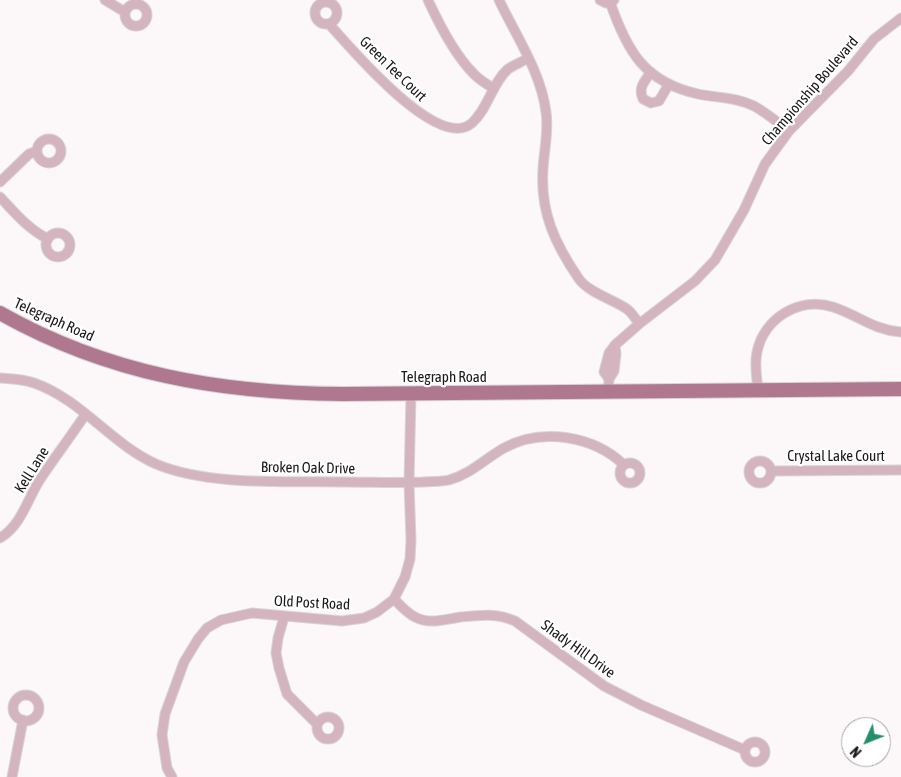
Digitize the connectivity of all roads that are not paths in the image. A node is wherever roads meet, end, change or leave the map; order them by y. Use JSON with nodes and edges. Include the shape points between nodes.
{"nodes":[{"id":1,"x":105,"y":0,"type":"edge"},
{"id":2,"x":428,"y":0,"type":"edge"},
{"id":3,"x":499,"y":0,"type":"edge"},
{"id":4,"x":600,"y":0,"type":"edge"},
{"id":5,"x":612,"y":1,"type":"edge"},
{"id":6,"x":125,"y":12,"type":"dead end"},
{"id":7,"x":901,"y":18,"type":"edge"},
{"id":8,"x":329,"y":24,"type":"dead end"},
{"id":9,"x":528,"y":58,"type":"junction"},
{"id":10,"x":651,"y":72,"type":"junction"},
{"id":11,"x":669,"y":84,"type":"junction"},
{"id":12,"x":494,"y":90,"type":"junction"},
{"id":13,"x":789,"y":131,"type":"junction"},
{"id":14,"x":37,"y":151,"type":"dead end"},
{"id":15,"x":0,"y":182,"type":"edge"},
{"id":16,"x":0,"y":197,"type":"edge"},
{"id":17,"x":48,"y":239,"type":"dead end"},
{"id":18,"x":0,"y":313,"type":"edge"},
{"id":19,"x":639,"y":324,"type":"junction"},
{"id":20,"x":901,"y":332,"type":"edge"},
{"id":21,"x":0,"y":378,"type":"edge"},
{"id":22,"x":609,"y":385,"type":"junction"},
{"id":23,"x":901,"y":390,"type":"edge"},
{"id":24,"x":758,"y":391,"type":"junction"},
{"id":25,"x":411,"y":394,"type":"junction"},
{"id":26,"x":86,"y":415,"type":"junction"},
{"id":27,"x":624,"y":465,"type":"dead end"},
{"id":28,"x":901,"y":470,"type":"edge"},
{"id":29,"x":772,"y":471,"type":"dead end"},
{"id":30,"x":409,"y":483,"type":"junction"},
{"id":31,"x":0,"y":538,"type":"edge"},
{"id":32,"x":394,"y":600,"type":"junction"},
{"id":33,"x":284,"y":617,"type":"junction"},
{"id":34,"x":23,"y":720,"type":"dead end"},
{"id":35,"x":317,"y":724,"type":"dead end"},
{"id":36,"x":745,"y":750,"type":"dead end"},
{"id":37,"x":12,"y":777,"type":"edge"},
{"id":38,"x":172,"y":777,"type":"edge"}],
"edges":[{"from":1,"to":6,"type":"street"},
{"from":2,"to":12,"type":"street","via":[[444,32],[468,67]]},
{"from":3,"to":9,"type":"street"},
{"from":4,"to":5,"type":"street"},
{"from":5,"to":10,"type":"street","via":[[620,32],[630,50]]},
{"from":7,"to":13,"type":"street","name":"Championship Boulevard","via":[[874,39],[848,71]]},
{"from":8,"to":12,"type":"street","name":"Green Tee Court","via":[[394,93],[418,113],[439,124],[458,129],[471,125]]},
{"from":9,"to":12,"type":"street","name":"Green Tee Court","via":[[507,70]]},
{"from":9,"to":19,"type":"street","via":[[546,110],[542,193],[554,235],[580,281],[629,310]]},
{"from":10,"to":11,"type":"street"},
{"from":10,"to":11,"type":"street","via":[[641,85],[643,99],[659,101]]},
{"from":11,"to":13,"type":"street","via":[[699,94],[739,100]]},
{"from":13,"to":19,"type":"street","name":"Championship Boulevard","via":[[765,164],[744,210],[715,260],[695,281]]},
{"from":14,"to":15,"type":"street","via":[[29,154]]},
{"from":16,"to":17,"type":"street","via":[[29,228]]},
{"from":18,"to":25,"type":"main road","name":"Telegraph Road","via":[[79,350],[132,368],[190,381],[280,393]]},
{"from":19,"to":22,"type":"street","name":"Championship Boulevard","via":[[615,345],[614,371]]},
{"from":20,"to":24,"type":"street","via":[[887,331],[823,304],[798,306],[773,321],[765,331],[757,352]]},
{"from":21,"to":26,"type":"street","name":"Broken Oak Drive","via":[[32,382],[50,389]]},
{"from":22,"to":24,"type":"main road","name":"Telegraph Road"},
{"from":22,"to":25,"type":"main road","name":"Telegraph Road"},
{"from":23,"to":24,"type":"main road","name":"Telegraph Road"},
{"from":25,"to":30,"type":"street"},
{"from":26,"to":30,"type":"street","name":"Broken Oak Drive","via":[[128,449],[157,464],[188,474],[257,481]]},
{"from":26,"to":31,"type":"street","name":"Kell Lane","via":[[40,480],[16,524]]},
{"from":27,"to":30,"type":"street","name":"Broken Oak Drive","via":[[614,456],[579,440],[538,437],[506,447],[456,478]]},
{"from":28,"to":29,"type":"street","name":"Crystal Lake Court"},
{"from":30,"to":32,"type":"street","via":[[410,559]]},
{"from":32,"to":33,"type":"street","name":"Old Post Road","via":[[364,618],[342,621]]},
{"from":32,"to":36,"type":"street","name":"Shady Hill Drive","via":[[420,620],[440,622],[492,615],[510,619],[604,686]]},
{"from":33,"to":35,"type":"street","via":[[276,653],[287,694]]},
{"from":33,"to":38,"type":"street","name":"Old Post Road","via":[[252,613],[236,616],[221,620],[198,639],[184,662],[165,714],[162,735]]},
{"from":34,"to":37,"type":"street"}]}
